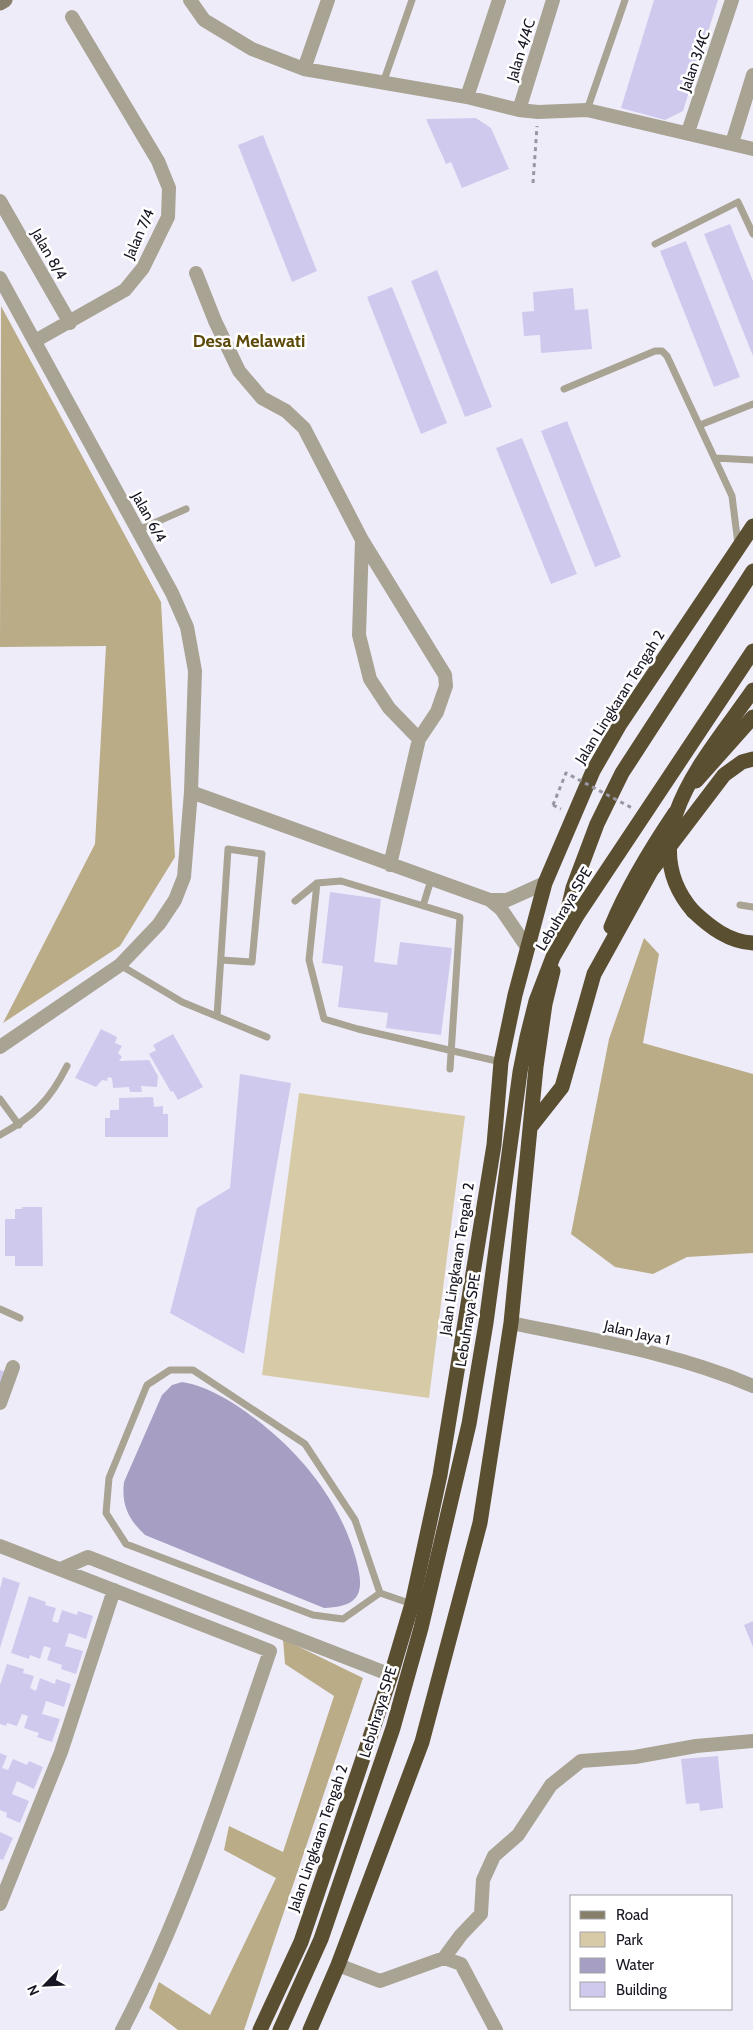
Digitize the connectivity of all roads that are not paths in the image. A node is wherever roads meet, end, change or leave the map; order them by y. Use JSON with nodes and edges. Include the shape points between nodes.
{"nodes":[{"id":1,"x":5,"y":0,"type":"edge"},
{"id":2,"x":190,"y":0,"type":"edge"},
{"id":3,"x":328,"y":0,"type":"edge"},
{"id":4,"x":412,"y":0,"type":"edge"},
{"id":5,"x":499,"y":0,"type":"edge"},
{"id":6,"x":553,"y":0,"type":"edge"},
{"id":7,"x":625,"y":0,"type":"edge"},
{"id":8,"x":732,"y":0,"type":"edge"},
{"id":9,"x":0,"y":3,"type":"edge"},
{"id":10,"x":72,"y":17,"type":"dead end"},
{"id":11,"x":304,"y":69,"type":"junction"},
{"id":12,"x":753,"y":75,"type":"edge"},
{"id":13,"x":382,"y":83,"type":"junction"},
{"id":14,"x":467,"y":97,"type":"junction"},
{"id":15,"x":519,"y":110,"type":"junction"},
{"id":16,"x":587,"y":110,"type":"junction"},
{"id":17,"x":688,"y":132,"type":"junction"},
{"id":18,"x":732,"y":143,"type":"junction"},
{"id":19,"x":753,"y":149,"type":"edge"},
{"id":20,"x":0,"y":201,"type":"edge"},
{"id":21,"x":753,"y":234,"type":"edge"},
{"id":22,"x":655,"y":244,"type":"dead end"},
{"id":23,"x":196,"y":273,"type":"dead end"},
{"id":24,"x":0,"y":278,"type":"edge"},
{"id":25,"x":4,"y":292,"type":"edge"},
{"id":26,"x":70,"y":322,"type":"junction"},
{"id":27,"x":34,"y":341,"type":"junction"},
{"id":28,"x":564,"y":389,"type":"dead end"},
{"id":29,"x":753,"y":404,"type":"edge"},
{"id":30,"x":700,"y":425,"type":"junction"},
{"id":31,"x":716,"y":458,"type":"junction"},
{"id":32,"x":753,"y":460,"type":"edge"},
{"id":33,"x":186,"y":509,"type":"dead end"},
{"id":34,"x":753,"y":526,"type":"edge"},
{"id":35,"x":138,"y":530,"type":"junction"},
{"id":36,"x":362,"y":540,"type":"junction"},
{"id":37,"x":739,"y":547,"type":"junction"},
{"id":38,"x":753,"y":571,"type":"edge"},
{"id":39,"x":753,"y":651,"type":"edge"},
{"id":40,"x":753,"y":690,"type":"edge"},
{"id":41,"x":753,"y":717,"type":"edge"},
{"id":42,"x":419,"y":739,"type":"junction"},
{"id":43,"x":753,"y":759,"type":"edge"},
{"id":44,"x":191,"y":792,"type":"junction"},
{"id":45,"x":390,"y":865,"type":"junction"},
{"id":46,"x":431,"y":880,"type":"junction"},
{"id":47,"x":317,"y":883,"type":"junction"},
{"id":48,"x":544,"y":883,"type":"junction"},
{"id":49,"x":490,"y":900,"type":"junction"},
{"id":50,"x":295,"y":901,"type":"dead end"},
{"id":51,"x":740,"y":905,"type":"dead end"},
{"id":52,"x":423,"y":906,"type":"junction"},
{"id":53,"x":753,"y":907,"type":"edge"},
{"id":54,"x":753,"y":943,"type":"edge"},
{"id":55,"x":527,"y":947,"type":"junction"},
{"id":56,"x":221,"y":960,"type":"junction"},
{"id":57,"x":120,"y":965,"type":"junction"},
{"id":58,"x":594,"y":974,"type":"junction"},
{"id":59,"x":217,"y":1016,"type":"junction"},
{"id":60,"x":267,"y":1037,"type":"dead end"},
{"id":61,"x":0,"y":1047,"type":"edge"},
{"id":62,"x":452,"y":1051,"type":"junction"},
{"id":63,"x":501,"y":1062,"type":"junction"},
{"id":64,"x":67,"y":1066,"type":"dead end"},
{"id":65,"x":450,"y":1069,"type":"dead end"},
{"id":66,"x":0,"y":1099,"type":"edge"},
{"id":67,"x":19,"y":1125,"type":"junction"},
{"id":68,"x":532,"y":1125,"type":"junction"},
{"id":69,"x":0,"y":1135,"type":"edge"},
{"id":70,"x":0,"y":1309,"type":"edge"},
{"id":71,"x":20,"y":1318,"type":"dead end"},
{"id":72,"x":511,"y":1323,"type":"junction"},
{"id":73,"x":13,"y":1367,"type":"dead end"},
{"id":74,"x":753,"y":1386,"type":"edge"},
{"id":75,"x":0,"y":1403,"type":"edge"},
{"id":76,"x":0,"y":1546,"type":"edge"},
{"id":77,"x":60,"y":1569,"type":"junction"},
{"id":78,"x":114,"y":1590,"type":"junction"},
{"id":79,"x":380,"y":1593,"type":"junction"},
{"id":80,"x":412,"y":1604,"type":"junction"},
{"id":81,"x":391,"y":1675,"type":"junction"},
{"id":82,"x":753,"y":1741,"type":"edge"},
{"id":83,"x":0,"y":1904,"type":"edge"},
{"id":84,"x":444,"y":1958,"type":"junction"},
{"id":85,"x":338,"y":1965,"type":"junction"},
{"id":86,"x":122,"y":2030,"type":"edge"},
{"id":87,"x":260,"y":2030,"type":"edge"},
{"id":88,"x":280,"y":2030,"type":"edge"},
{"id":89,"x":310,"y":2030,"type":"edge"},
{"id":90,"x":496,"y":2030,"type":"edge"}],
"edges":[{"from":1,"to":9,"type":"main road"},
{"from":2,"to":11,"type":"street","via":[[204,20],[252,48]]},
{"from":3,"to":11,"type":"street"},
{"from":4,"to":13,"type":"lane"},
{"from":5,"to":14,"type":"street"},
{"from":6,"to":15,"type":"street","name":"Jalan 4/4C"},
{"from":7,"to":16,"type":"lane"},
{"from":8,"to":17,"type":"street","name":"Jalan 3/4C"},
{"from":10,"to":26,"type":"street","name":"Jalan 7/4","via":[[158,161],[169,188],[168,217],[144,268],[125,290]]},
{"from":11,"to":13,"type":"street"},
{"from":12,"to":18,"type":"street"},
{"from":13,"to":14,"type":"street"},
{"from":14,"to":15,"type":"street"},
{"from":15,"to":16,"type":"street"},
{"from":16,"to":17,"type":"street"},
{"from":17,"to":18,"type":"street"},
{"from":18,"to":19,"type":"street"},
{"from":20,"to":26,"type":"street","name":"Jalan 8/4"},
{"from":21,"to":22,"type":"lane","via":[[738,202]]},
{"from":23,"to":36,"type":"street","via":[[214,321],[239,371],[262,398],[286,411],[304,428]]},
{"from":24,"to":25,"type":"street","name":"Jalan 6/4"},
{"from":25,"to":27,"type":"street","name":"Jalan 6/4"},
{"from":26,"to":27,"type":"street","name":"Jalan 7/4"},
{"from":27,"to":35,"type":"street","name":"Jalan 6/4"},
{"from":28,"to":30,"type":"lane","via":[[655,351],[662,351]]},
{"from":29,"to":30,"type":"lane"},
{"from":30,"to":31,"type":"lane"},
{"from":31,"to":32,"type":"lane"},
{"from":31,"to":37,"type":"lane","via":[[732,496]]},
{"from":33,"to":35,"type":"lane"},
{"from":34,"to":37,"type":"highway","name":"Jalan Lingkaran Tengah 2"},
{"from":35,"to":44,"type":"street","name":"Jalan 6/4","via":[[187,627],[195,671]]},
{"from":36,"to":42,"type":"street","via":[[359,635],[370,679],[390,708]]},
{"from":36,"to":42,"type":"street","via":[[444,675],[446,686],[437,712]]},
{"from":37,"to":48,"type":"highway","name":"Jalan Lingkaran Tengah 2","via":[[620,724],[585,789]]},
{"from":38,"to":68,"type":"highway","via":[[622,773],[597,824],[573,888],[545,1004]]},
{"from":39,"to":88,"type":"highway","name":"Lebuhraya SPE","bridge":true,"via":[[578,914],[553,957],[536,1001],[520,1072],[469,1424],[424,1618],[393,1728],[320,1940]]},
{"from":40,"to":54,"type":"highway","bridge":true,"via":[[691,781],[673,818],[668,843],[669,866],[683,899],[693,911],[726,936]]},
{"from":41,"to":58,"type":"highway","via":[[702,774],[643,860],[623,898]]},
{"from":42,"to":45,"type":"street"},
{"from":43,"to":58,"type":"highway","via":[[742,762],[724,775],[651,871]]},
{"from":44,"to":45,"type":"street"},
{"from":44,"to":57,"type":"street","name":"Jalan 6/4","via":[[184,877],[175,900],[159,924]]},
{"from":45,"to":46,"type":"street"},
{"from":46,"to":49,"type":"street"},
{"from":46,"to":52,"type":"lane"},
{"from":47,"to":50,"type":"lane"},
{"from":47,"to":52,"type":"lane","via":[[341,880]]},
{"from":47,"to":62,"type":"lane","via":[[309,960],[324,1019]]},
{"from":48,"to":49,"type":"street","via":[[507,900]]},
{"from":48,"to":55,"type":"highway","name":"Jalan Lingkaran Tengah 2"},
{"from":49,"to":55,"type":"street","via":[[502,909]]},
{"from":51,"to":53,"type":"lane"},
{"from":52,"to":62,"type":"lane","via":[[460,917]]},
{"from":55,"to":63,"type":"highway","name":"Jalan Lingkaran Tengah 2"},
{"from":56,"to":56,"type":"lane","via":[[252,962],[262,854],[228,849]]},
{"from":56,"to":59,"type":"lane"},
{"from":57,"to":59,"type":"lane","via":[[182,1002]]},
{"from":57,"to":61,"type":"street","name":"Jalan 6/4"},
{"from":58,"to":68,"type":"highway","via":[[562,1087]]},
{"from":59,"to":60,"type":"lane"},
{"from":62,"to":63,"type":"lane"},
{"from":62,"to":65,"type":"lane"},
{"from":63,"to":80,"type":"highway","name":"Jalan Lingkaran Tengah 2","via":[[494,1145],[443,1456]]},
{"from":64,"to":67,"type":"lane","via":[[56,1088],[37,1111]]},
{"from":66,"to":67,"type":"lane"},
{"from":67,"to":69,"type":"lane"},
{"from":68,"to":72,"type":"highway"},
{"from":70,"to":71,"type":"lane"},
{"from":72,"to":74,"type":"street","name":"Jalan Jaya 1","via":[[657,1353],[720,1372]]},
{"from":72,"to":85,"type":"highway","via":[[480,1523],[422,1742]]},
{"from":73,"to":75,"type":"street"},
{"from":76,"to":77,"type":"street"},
{"from":77,"to":78,"type":"street"},
{"from":77,"to":81,"type":"street","via":[[88,1557]]},
{"from":78,"to":83,"type":"street","via":[[61,1752]]},
{"from":78,"to":86,"type":"street","via":[[270,1651],[212,1820],[148,1980]]},
{"from":79,"to":79,"type":"lane","via":[[356,1520],[305,1444],[193,1370],[170,1370],[147,1385],[109,1478],[106,1513],[126,1544],[314,1615],[343,1619]]},
{"from":79,"to":80,"type":"lane"},
{"from":80,"to":81,"type":"highway","name":"Jalan Lingkaran Tengah 2"},
{"from":81,"to":87,"type":"highway","name":"Jalan Lingkaran Tengah 2","via":[[301,1942]]},
{"from":82,"to":84,"type":"street","via":[[696,1746],[635,1757],[580,1760],[551,1785],[518,1835],[494,1856],[483,1880],[481,1914]]},
{"from":84,"to":85,"type":"street","via":[[380,1981]]},
{"from":84,"to":90,"type":"street","via":[[461,1964]]},
{"from":85,"to":89,"type":"highway"}]}
